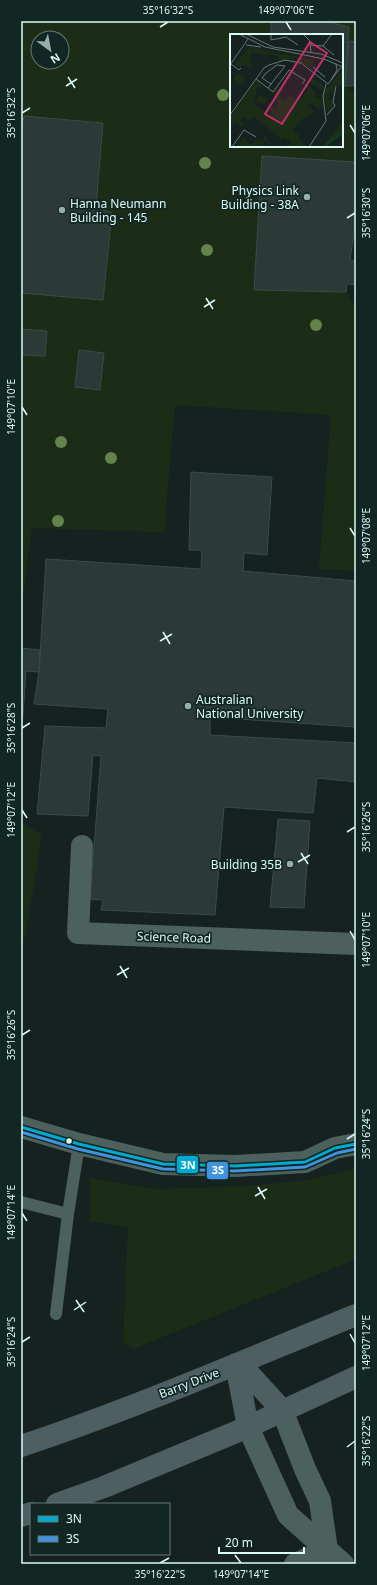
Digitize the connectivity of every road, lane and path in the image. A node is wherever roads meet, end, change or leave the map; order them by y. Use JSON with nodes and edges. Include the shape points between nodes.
{"nodes":[{"id":1,"x":82,"y":846,"type":"dead end"},
{"id":2,"x":356,"y":944,"type":"edge"},
{"id":3,"x":21,"y":1127,"type":"edge"},
{"id":4,"x":79,"y":1144,"type":"junction"},
{"id":5,"x":356,"y":1144,"type":"edge"},
{"id":6,"x":21,"y":1202,"type":"edge"},
{"id":7,"x":68,"y":1214,"type":"junction"},
{"id":8,"x":56,"y":1314,"type":"dead end"},
{"id":9,"x":356,"y":1315,"type":"edge"},
{"id":10,"x":237,"y":1364,"type":"junction"},
{"id":11,"x":356,"y":1377,"type":"edge"},
{"id":12,"x":282,"y":1410,"type":"junction"},
{"id":13,"x":248,"y":1427,"type":"junction"},
{"id":14,"x":21,"y":1446,"type":"edge"},
{"id":15,"x":60,"y":1503,"type":"edge"},
{"id":16,"x":327,"y":1550,"type":"junction"},
{"id":17,"x":295,"y":1564,"type":"edge"},
{"id":18,"x":343,"y":1564,"type":"edge"}],
"edges":[{"from":1,"to":2,"type":"street","name":"Science Road","via":[[78,933]]},
{"from":3,"to":4,"type":"street"},
{"from":4,"to":5,"type":"street","via":[[164,1164],[235,1166],[305,1162],[336,1148]]},
{"from":4,"to":7,"type":"lane"},
{"from":6,"to":7,"type":"lane"},
{"from":7,"to":8,"type":"lane"},
{"from":9,"to":10,"type":"main road","name":"Barry Drive"},
{"from":10,"to":12,"type":"main road"},
{"from":10,"to":13,"type":"main road"},
{"from":10,"to":14,"type":"main road","name":"Barry Drive","via":[[61,1433]]},
{"from":11,"to":12,"type":"main road"},
{"from":12,"to":13,"type":"main road"},
{"from":12,"to":16,"type":"street","via":[[320,1500]]},
{"from":13,"to":15,"type":"main road"},
{"from":13,"to":16,"type":"street","via":[[288,1515]]},
{"from":16,"to":17,"type":"street"},
{"from":16,"to":18,"type":"street"}]}
